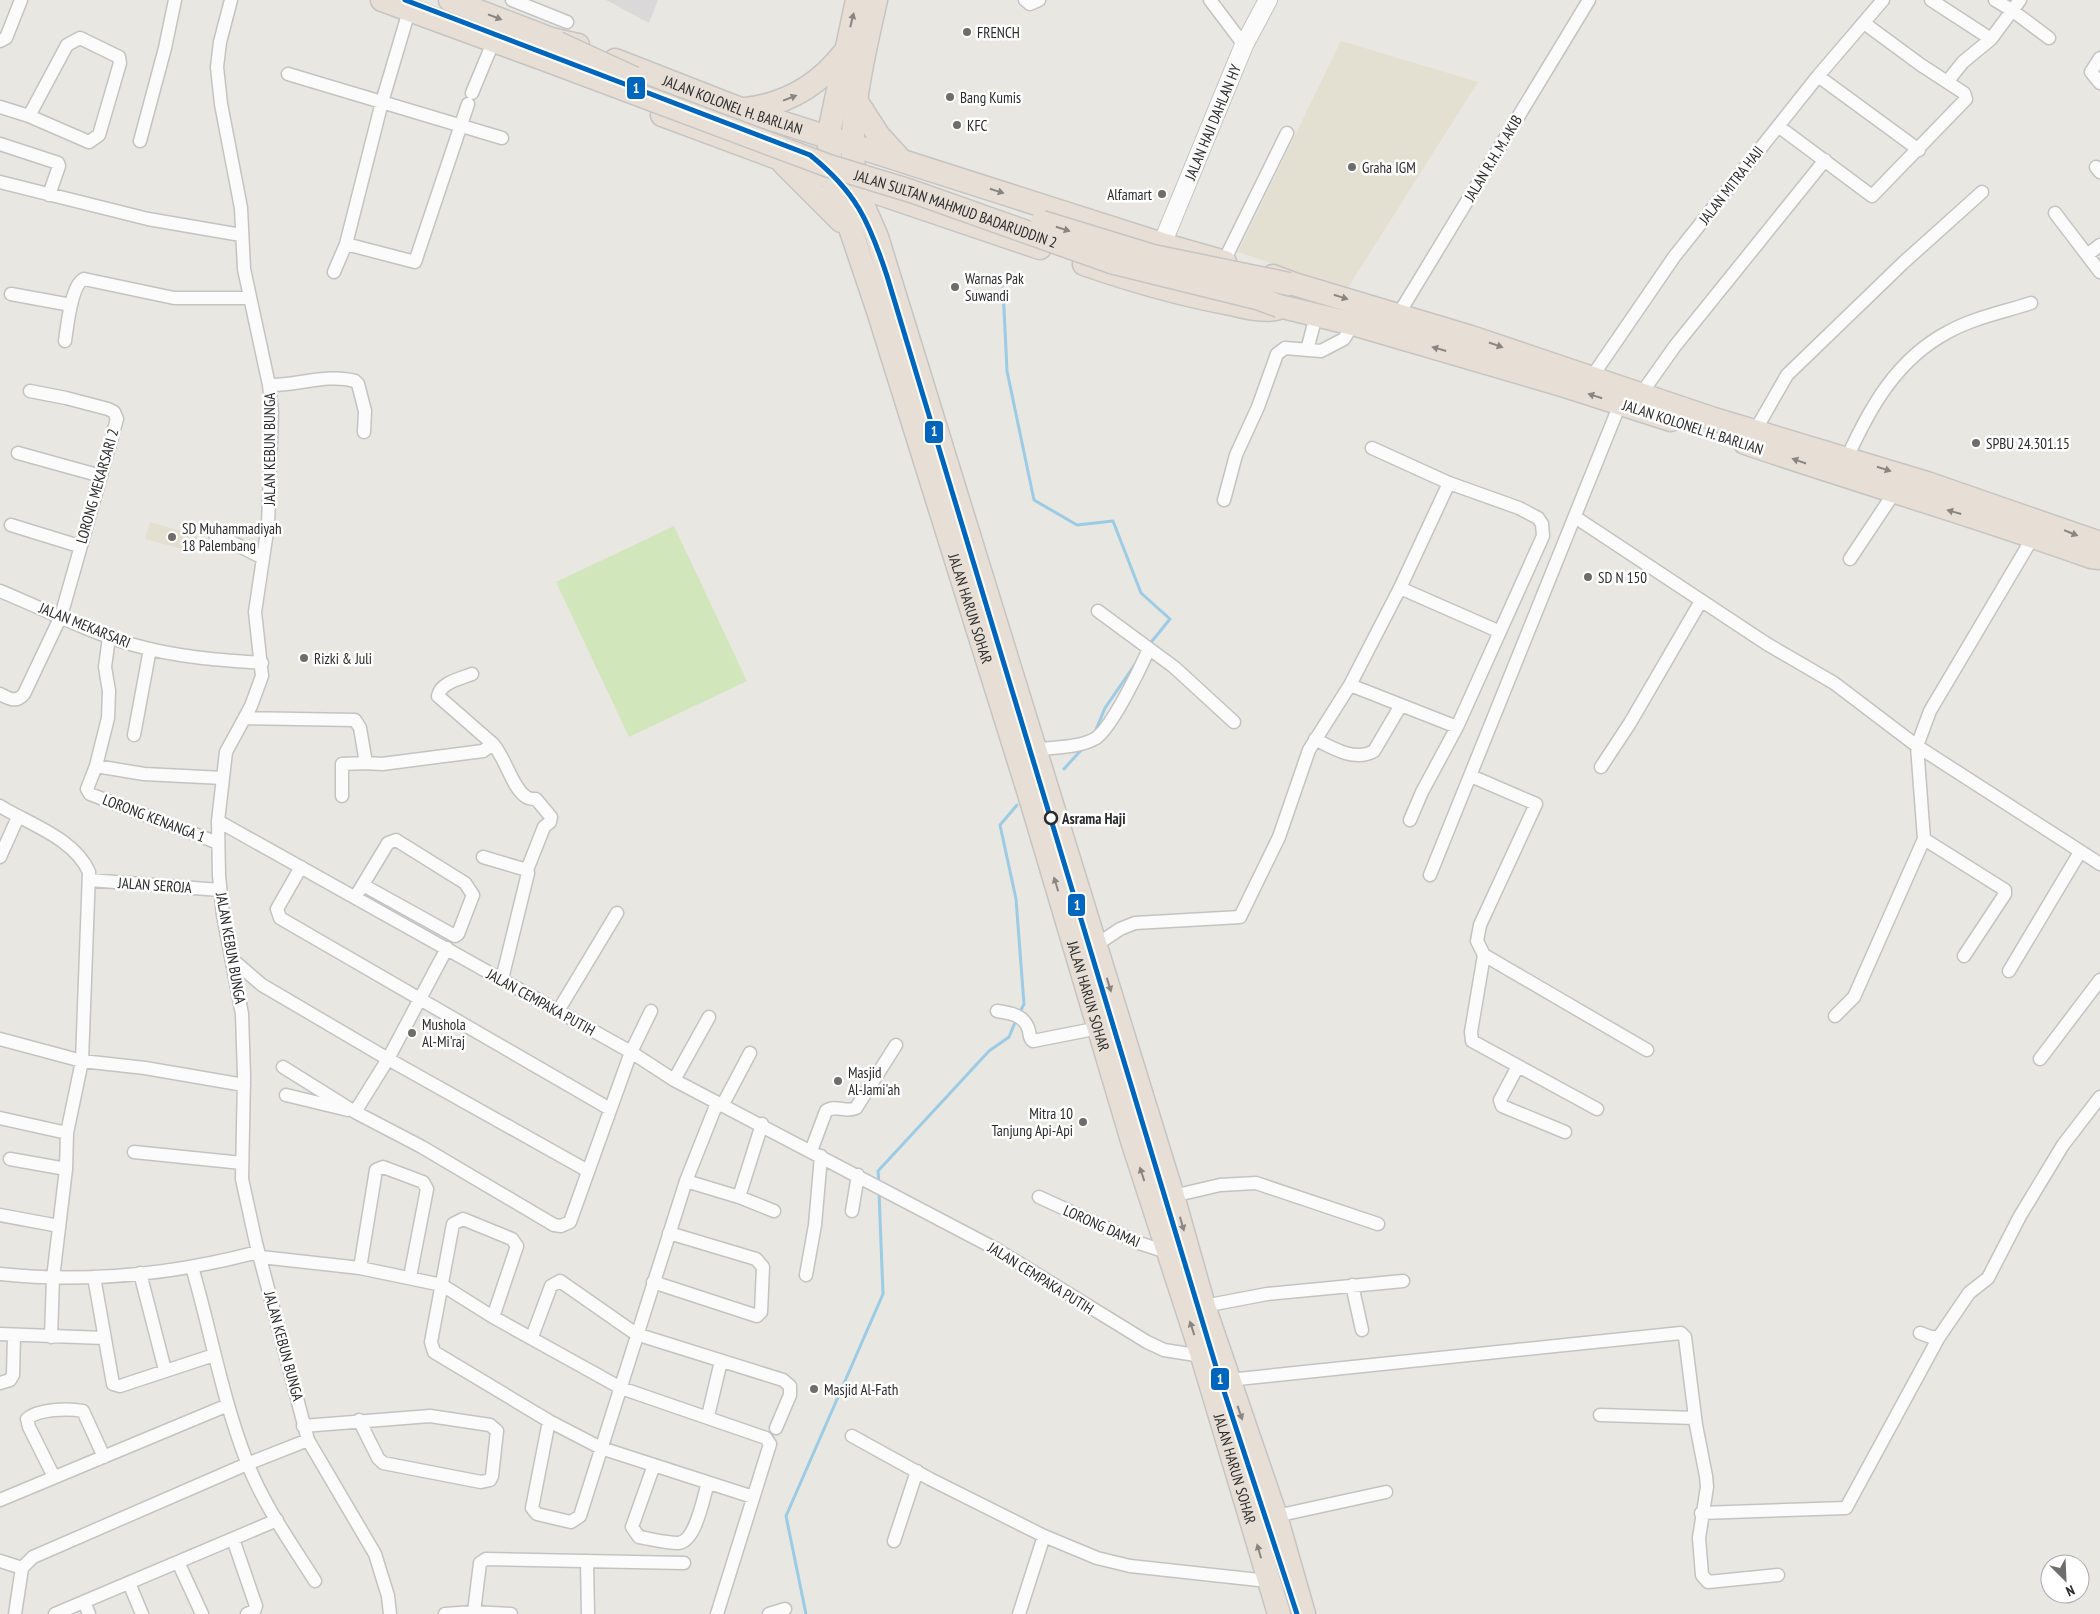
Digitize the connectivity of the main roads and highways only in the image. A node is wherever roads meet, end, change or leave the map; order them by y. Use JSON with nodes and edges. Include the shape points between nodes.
{"nodes":[{"id":1,"x":382,"y":0,"type":"edge"},
{"id":2,"x":450,"y":0,"type":"edge"},
{"id":3,"x":857,"y":0,"type":"edge"},
{"id":4,"x":876,"y":0,"type":"edge"},
{"id":5,"x":546,"y":47,"type":"junction"},
{"id":6,"x":844,"y":52,"type":"junction"},
{"id":7,"x":857,"y":102,"type":"junction"},
{"id":8,"x":742,"y":110,"type":"junction"},
{"id":9,"x":794,"y":126,"type":"junction"},
{"id":10,"x":828,"y":137,"type":"junction"},
{"id":11,"x":852,"y":144,"type":"junction"},
{"id":12,"x":902,"y":160,"type":"junction"},
{"id":13,"x":781,"y":161,"type":"junction"},
{"id":14,"x":934,"y":171,"type":"junction"},
{"id":15,"x":837,"y":173,"type":"junction"},
{"id":16,"x":857,"y":186,"type":"junction"},
{"id":17,"x":917,"y":205,"type":"junction"},
{"id":18,"x":851,"y":231,"type":"junction"},
{"id":19,"x":877,"y":237,"type":"junction"},
{"id":20,"x":1291,"y":284,"type":"junction"},
{"id":21,"x":1281,"y":308,"type":"junction"},
{"id":22,"x":1989,"y":513,"type":"junction"},
{"id":23,"x":2038,"y":529,"type":"junction"},
{"id":24,"x":2100,"y":543,"type":"edge"},
{"id":25,"x":2100,"y":558,"type":"edge"},
{"id":26,"x":1004,"y":682,"type":"junction"},
{"id":27,"x":1279,"y":1614,"type":"edge"},
{"id":28,"x":1304,"y":1614,"type":"edge"}],
"edges":[{"from":1,"to":5,"type":"highway","name":"JALAN SULTAN MAHMUD BADARUDDIN 2","via":[[494,40]]},
{"from":2,"to":5,"type":"highway","name":"JALAN KOLONEL H. BARLIAN","one_way":true},
{"from":6,"to":3,"type":"highway","name":"JALAN HARUN SOHAR","one_way":true},
{"from":4,"to":7,"type":"highway","via":[[861,62]]},
{"from":5,"to":8,"type":"highway","name":"JALAN KOLONEL H. BARLIAN","via":[[580,46]]},
{"from":5,"to":13,"type":"highway","name":"JALAN KOLONEL H. BARLIAN","via":[[551,71],[568,80]]},
{"from":5,"to":20,"type":"highway","name":"JALAN SULTAN MAHMUD BADARUDDIN 2","one_way":true,"bridge":true,"via":[[902,176],[1106,243],[1178,262]]},
{"from":5,"to":21,"type":"highway","name":"JALAN SULTAN MAHMUD BADARUDDIN 2","bridge":true,"via":[[829,166],[911,191],[1111,262],[1257,298]]},
{"from":8,"to":6,"type":"highway","one_way":true,"via":[[800,94],[830,71]]},
{"from":6,"to":10,"type":"highway","name":"JALAN HARUN SOHAR"},
{"from":7,"to":11,"type":"highway"},
{"from":7,"to":12,"type":"highway","via":[[879,136]]},
{"from":8,"to":9,"type":"highway","name":"JALAN KOLONEL H. BARLIAN"},
{"from":9,"to":10,"type":"highway","name":"JALAN KOLONEL H. BARLIAN"},
{"from":9,"to":13,"type":"highway","via":[[796,149],[788,159]]},
{"from":10,"to":11,"type":"highway","name":"JALAN KOLONEL H. BARLIAN"},
{"from":10,"to":15,"type":"highway","name":"JALAN HARUN SOHAR"},
{"from":11,"to":12,"type":"highway","name":"JALAN KOLONEL H. BARLIAN"},
{"from":11,"to":15,"type":"highway","via":[[847,160]]},
{"from":11,"to":16,"type":"highway"},
{"from":12,"to":14,"type":"highway","name":"JALAN KOLONEL H. BARLIAN"},
{"from":13,"to":15,"type":"highway","name":"JALAN KOLONEL H. BARLIAN"},
{"from":13,"to":18,"type":"highway"},
{"from":14,"to":17,"type":"highway","via":[[924,181]]},
{"from":14,"to":20,"type":"highway","name":"JALAN KOLONEL H. BARLIAN","one_way":true},
{"from":15,"to":16,"type":"highway"},
{"from":15,"to":18,"type":"highway","name":"JALAN HARUN SOHAR","via":[[835,195]]},
{"from":16,"to":17,"type":"highway"},
{"from":16,"to":19,"type":"highway","name":"JALAN HARUN SOHAR"},
{"from":17,"to":19,"type":"highway","via":[[887,213],[880,222]]},
{"from":17,"to":21,"type":"highway","via":[[1142,283],[1256,309]]},
{"from":18,"to":26,"type":"highway","name":"JALAN HARUN SOHAR"},
{"from":19,"to":26,"type":"highway","name":"JALAN HARUN SOHAR"},
{"from":20,"to":22,"type":"highway","name":"JALAN KOLONEL H. BARLIAN","one_way":true,"via":[[1470,336],[1591,378],[1847,458]]},
{"from":22,"to":21,"type":"highway","name":"JALAN KOLONEL H. BARLIAN","one_way":true,"via":[[1894,493],[1620,404],[1353,324]]},
{"from":22,"to":23,"type":"highway","name":"JALAN KOLONEL H. BARLIAN"},
{"from":23,"to":24,"type":"highway","name":"JALAN KOLONEL H. BARLIAN","one_way":true},
{"from":23,"to":25,"type":"highway","name":"JALAN KOLONEL H. BARLIAN","via":[[2091,557]]},
{"from":27,"to":26,"type":"highway","name":"JALAN HARUN SOHAR","one_way":true,"via":[[1202,1356],[1098,1028]]},
{"from":26,"to":28,"type":"highway","name":"JALAN HARUN SOHAR","one_way":true,"via":[[1035,750],[1174,1196],[1204,1306],[1276,1516]]}]}
